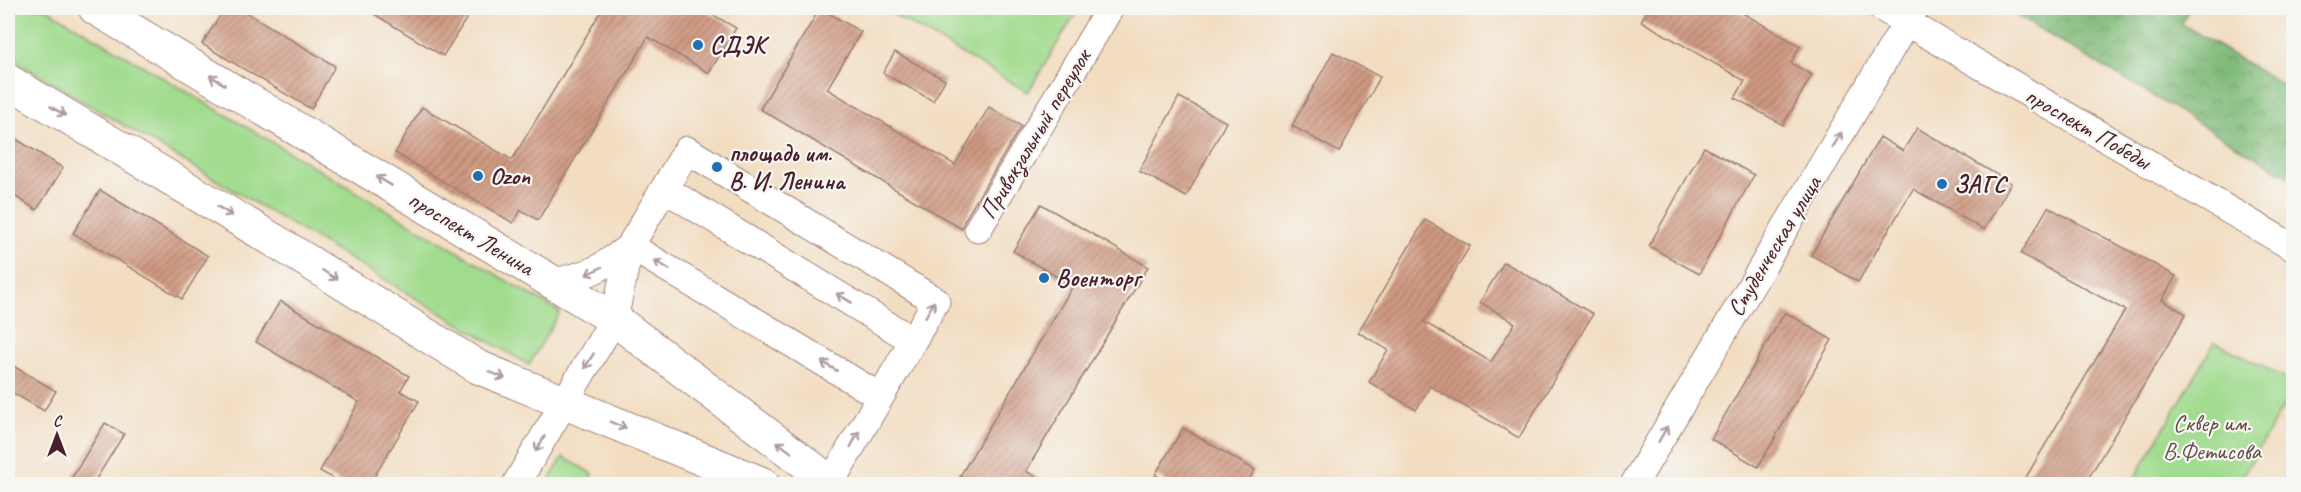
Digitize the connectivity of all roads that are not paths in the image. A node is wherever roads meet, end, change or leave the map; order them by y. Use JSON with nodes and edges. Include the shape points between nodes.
{"nodes":[{"id":1,"x":95,"y":8,"type":"edge"},
{"id":2,"x":1110,"y":8,"type":"edge"},
{"id":3,"x":1882,"y":8,"type":"edge"},
{"id":4,"x":1911,"y":15,"type":"edge"},
{"id":5,"x":8,"y":81,"type":"edge"},
{"id":6,"x":665,"y":189,"type":"junction"},
{"id":7,"x":978,"y":229,"type":"dead end"},
{"id":8,"x":630,"y":246,"type":"junction"},
{"id":9,"x":2294,"y":248,"type":"edge"},
{"id":10,"x":553,"y":282,"type":"junction"},
{"id":11,"x":614,"y":319,"type":"junction"},
{"id":12,"x":912,"y":339,"type":"junction"},
{"id":13,"x":879,"y":396,"type":"junction"},
{"id":14,"x":564,"y":403,"type":"junction"},
{"id":15,"x":516,"y":484,"type":"edge"},
{"id":16,"x":763,"y":484,"type":"edge"},
{"id":17,"x":831,"y":484,"type":"edge"},
{"id":18,"x":1634,"y":484,"type":"edge"}],
"edges":[{"from":10,"to":1,"type":"street","name":"проспект Ленина","one_way":true},
{"from":2,"to":7,"type":"street","name":"Привокзальный переулок"},
{"from":3,"to":4,"type":"street","name":"проспект Победы"},
{"from":4,"to":9,"type":"street","name":"проспект Победы"},
{"from":18,"to":4,"type":"street","name":"Студенческая улица","one_way":true},
{"from":5,"to":14,"type":"street","one_way":true,"via":[[478,367]]},
{"from":6,"to":8,"type":"street"},
{"from":12,"to":6,"type":"street","one_way":true},
{"from":12,"to":6,"type":"street","one_way":true,"via":[[936,301],[687,150]]},
{"from":8,"to":10,"type":"street","one_way":true,"via":[[582,277]]},
{"from":8,"to":11,"type":"street"},
{"from":13,"to":8,"type":"street","one_way":true},
{"from":10,"to":11,"type":"street","name":"проспект Ленина"},
{"from":11,"to":14,"type":"street","one_way":true},
{"from":17,"to":11,"type":"street","name":"проспект Ленина","one_way":true},
{"from":12,"to":13,"type":"street"},
{"from":17,"to":13,"type":"street","one_way":true},
{"from":14,"to":15,"type":"street","one_way":true},
{"from":14,"to":16,"type":"street","one_way":true}]}
